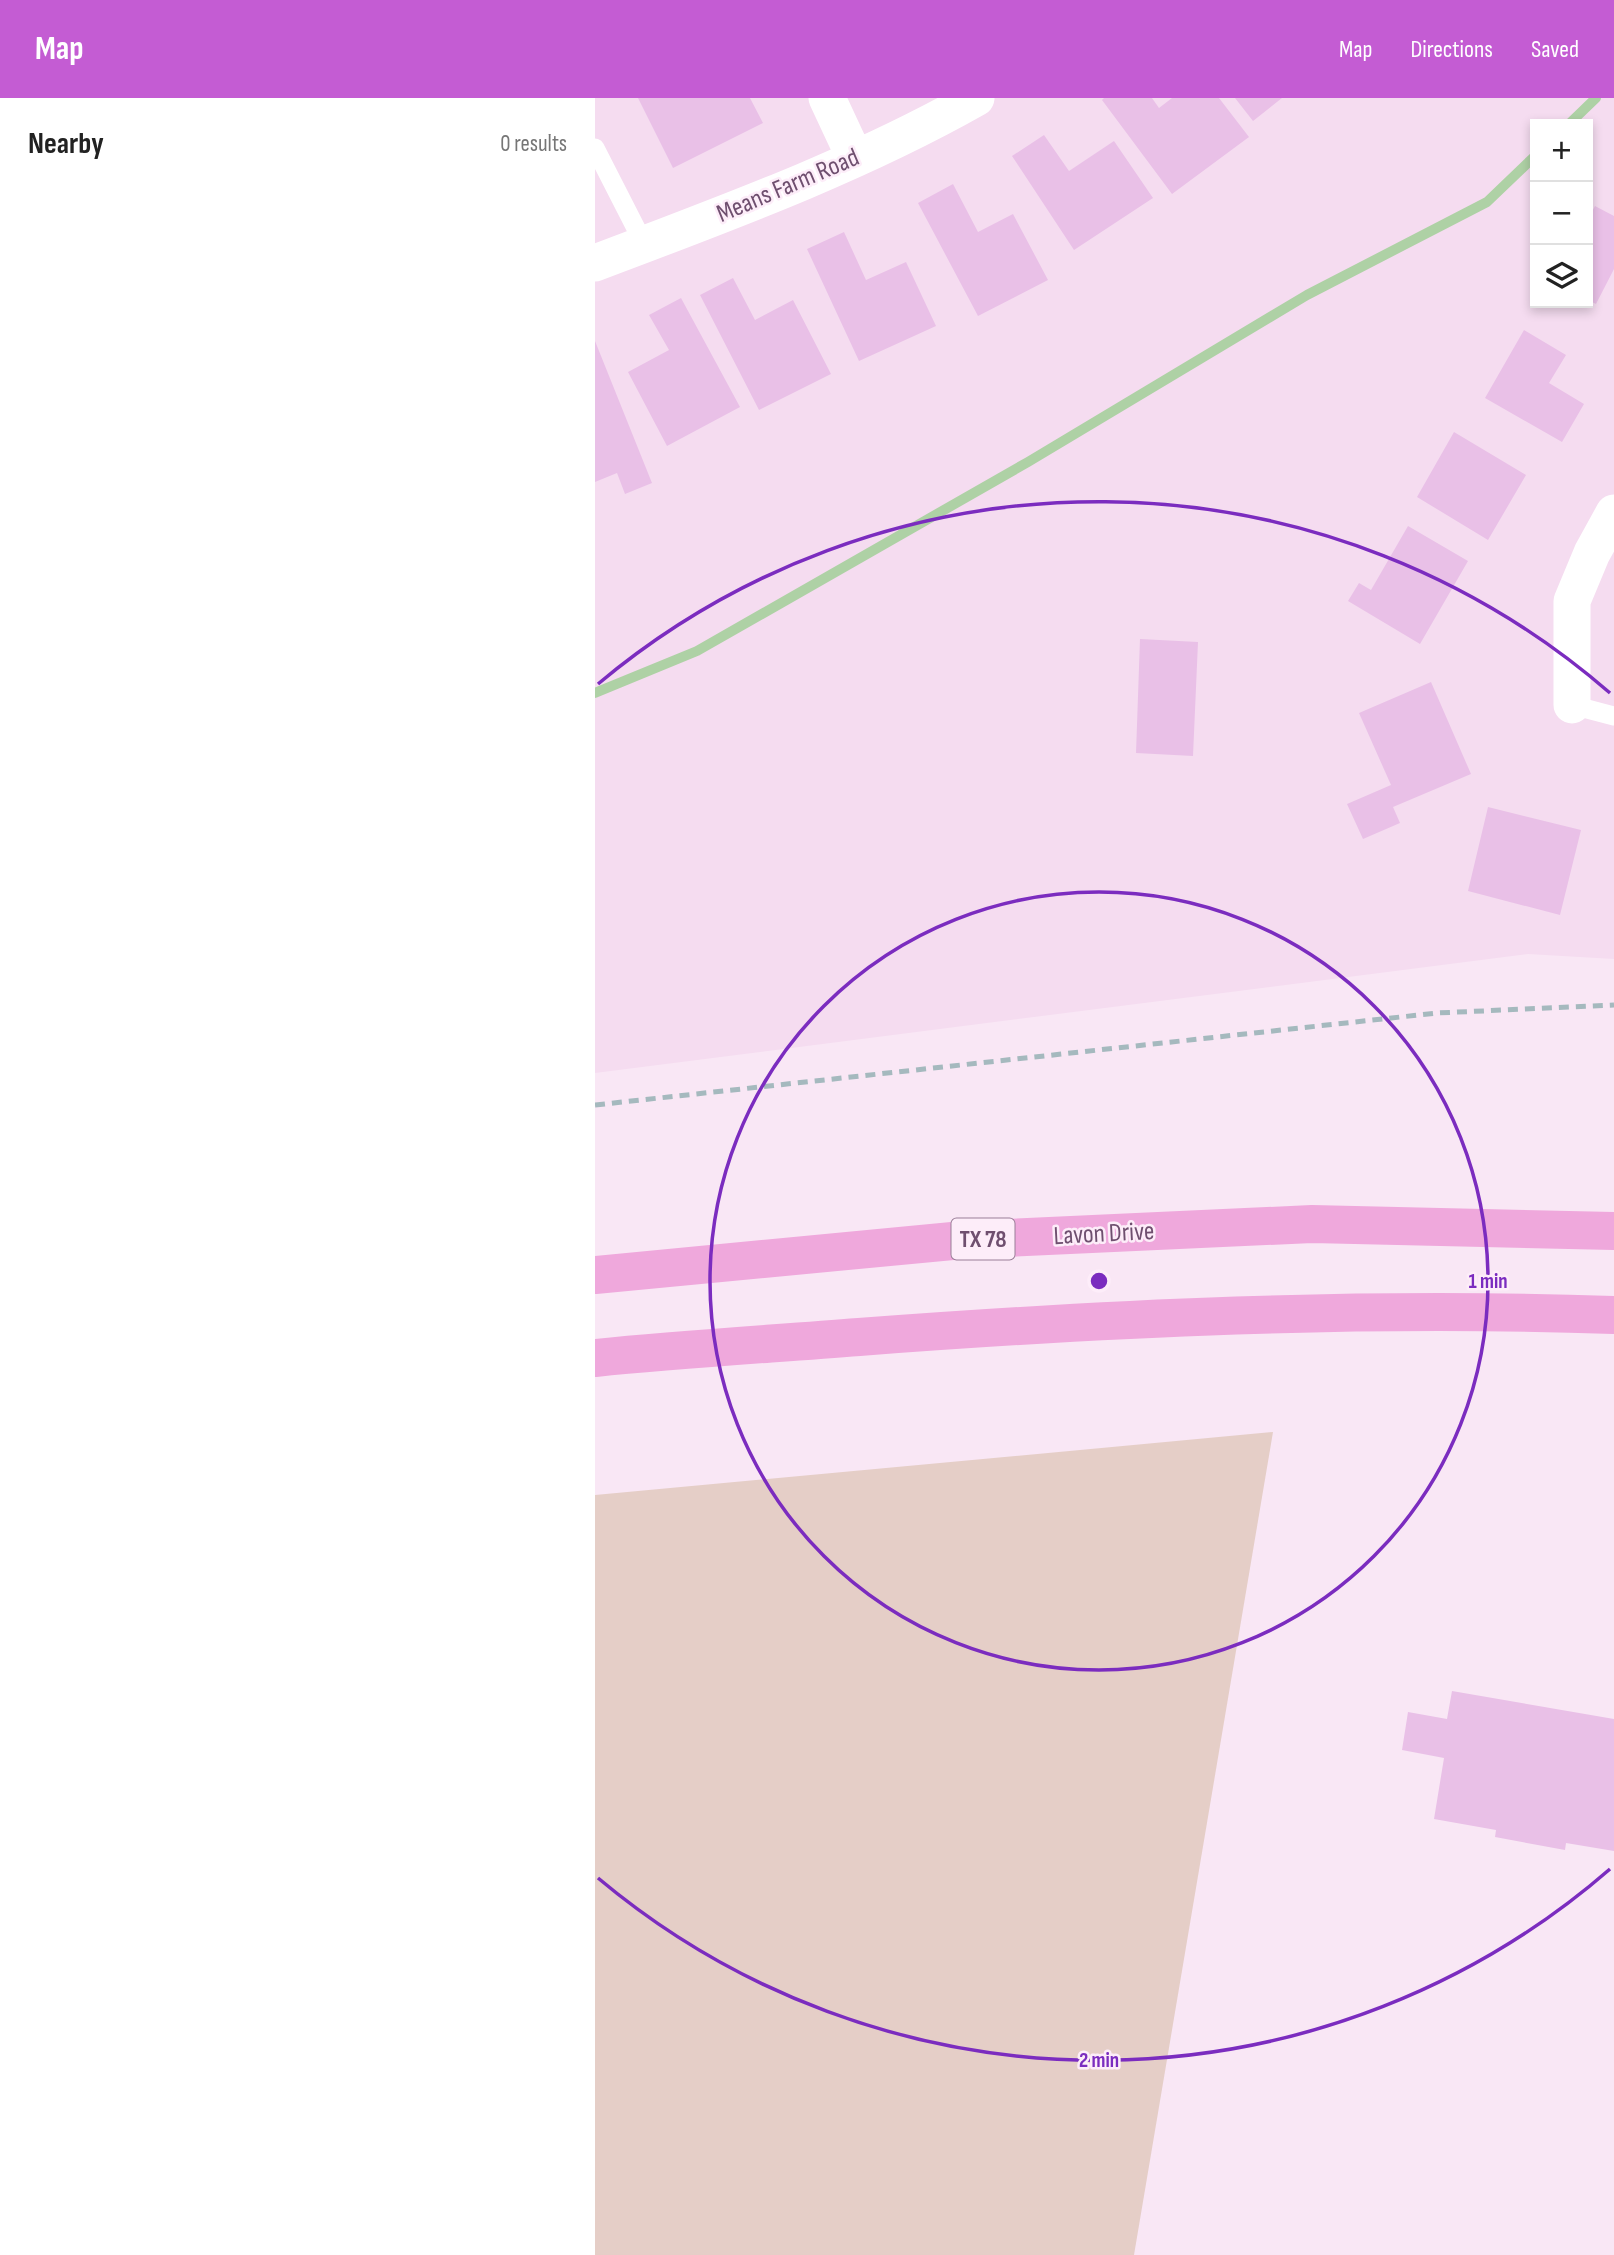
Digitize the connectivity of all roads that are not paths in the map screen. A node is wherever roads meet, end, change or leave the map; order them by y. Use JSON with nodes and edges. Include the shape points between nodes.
{"nodes":[{"id":1,"x":827,"y":98,"type":"edge"},
{"id":2,"x":977,"y":98,"type":"edge"},
{"id":3,"x":595,"y":148,"type":"edge"},
{"id":4,"x":855,"y":158,"type":"junction"},
{"id":5,"x":644,"y":244,"type":"junction"},
{"id":6,"x":595,"y":263,"type":"edge"},
{"id":7,"x":1614,"y":513,"type":"edge"},
{"id":8,"x":1572,"y":705,"type":"joint"},
{"id":9,"x":1614,"y":716,"type":"edge"},
{"id":10,"x":1614,"y":1231,"type":"edge"},
{"id":11,"x":595,"y":1275,"type":"edge"},
{"id":12,"x":1614,"y":1315,"type":"edge"},
{"id":13,"x":595,"y":1358,"type":"edge"}],
"edges":[{"from":1,"to":4,"type":"street"},
{"from":2,"to":4,"type":"street","name":"Means Farm Road"},
{"from":3,"to":5,"type":"lane"},
{"from":4,"to":5,"type":"street","name":"Means Farm Road"},
{"from":5,"to":6,"type":"street","name":"Means Farm Road"},
{"from":7,"to":8,"type":"street","via":[[1572,601]]},
{"from":8,"to":9,"type":"lane"},
{"from":10,"to":11,"type":"main road","name":"Lavon Drive","number":"TX 78","via":[[1312,1224],[963,1240]]},
{"from":12,"to":13,"type":"main road","via":[[1257,1313],[957,1329]]}]}
